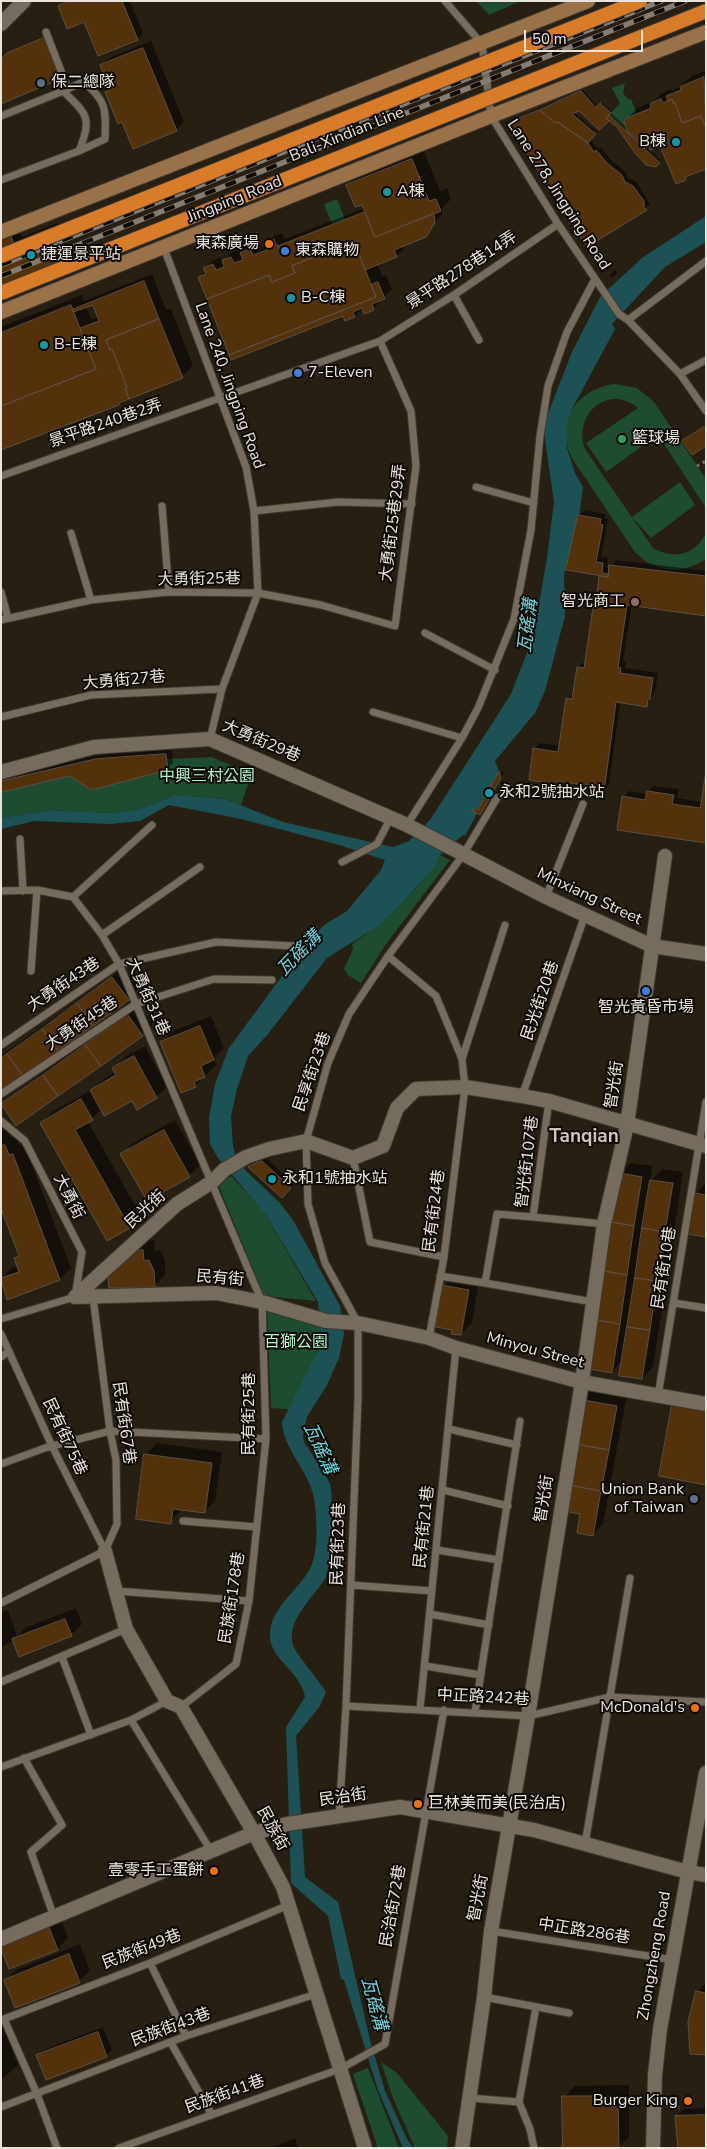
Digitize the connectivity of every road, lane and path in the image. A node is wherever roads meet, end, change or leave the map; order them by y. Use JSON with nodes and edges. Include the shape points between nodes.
{"nodes":[{"id":1,"x":24,"y":1,"type":"edge"},
{"id":2,"x":445,"y":1,"type":"edge"},
{"id":3,"x":588,"y":1,"type":"edge"},
{"id":4,"x":640,"y":1,"type":"edge"},
{"id":5,"x":706,"y":11,"type":"edge"},
{"id":6,"x":1,"y":24,"type":"edge"},
{"id":7,"x":46,"y":32,"type":"dead end"},
{"id":8,"x":706,"y":32,"type":"edge"},
{"id":9,"x":482,"y":44,"type":"junction"},
{"id":10,"x":65,"y":90,"type":"junction"},
{"id":11,"x":1,"y":116,"type":"edge"},
{"id":12,"x":491,"y":116,"type":"junction"},
{"id":13,"x":79,"y":152,"type":"junction"},
{"id":14,"x":1,"y":180,"type":"edge"},
{"id":15,"x":558,"y":224,"type":"junction"},
{"id":16,"x":1,"y":232,"type":"edge"},
{"id":17,"x":164,"y":248,"type":"junction"},
{"id":18,"x":1,"y":256,"type":"edge"},
{"id":19,"x":706,"y":261,"type":"edge"},
{"id":20,"x":595,"y":279,"type":"junction"},
{"id":21,"x":1,"y":293,"type":"edge"},
{"id":22,"x":454,"y":295,"type":"junction"},
{"id":23,"x":1,"y":312,"type":"edge"},
{"id":24,"x":628,"y":320,"type":"junction"},
{"id":25,"x":479,"y":340,"type":"dead end"},
{"id":26,"x":380,"y":341,"type":"junction"},
{"id":27,"x":706,"y":360,"type":"edge"},
{"id":28,"x":680,"y":374,"type":"junction"},
{"id":29,"x":220,"y":398,"type":"junction"},
{"id":30,"x":706,"y":411,"type":"edge"},
{"id":31,"x":706,"y":461,"type":"edge"},
{"id":32,"x":697,"y":466,"type":"dead end"},
{"id":33,"x":1,"y":476,"type":"edge"},
{"id":34,"x":476,"y":487,"type":"dead end"},
{"id":35,"x":534,"y":503,"type":"junction"},
{"id":36,"x":412,"y":504,"type":"junction"},
{"id":37,"x":162,"y":506,"type":"dead end"},
{"id":38,"x":254,"y":511,"type":"junction"},
{"id":39,"x":71,"y":533,"type":"dead end"},
{"id":40,"x":1,"y":592,"type":"edge"},
{"id":41,"x":168,"y":592,"type":"junction"},
{"id":42,"x":258,"y":593,"type":"junction"},
{"id":43,"x":91,"y":600,"type":"junction"},
{"id":44,"x":4,"y":619,"type":"edge"},
{"id":45,"x":395,"y":626,"type":"joint"},
{"id":46,"x":425,"y":633,"type":"dead end"},
{"id":47,"x":494,"y":670,"type":"junction"},
{"id":48,"x":222,"y":688,"type":"junction"},
{"id":49,"x":373,"y":712,"type":"dead end"},
{"id":50,"x":1,"y":717,"type":"edge"},
{"id":51,"x":462,"y":738,"type":"junction"},
{"id":52,"x":210,"y":739,"type":"junction"},
{"id":53,"x":1,"y":772,"type":"edge"},
{"id":54,"x":497,"y":798,"type":"dead end"},
{"id":55,"x":583,"y":804,"type":"dead end"},
{"id":56,"x":390,"y":819,"type":"junction"},
{"id":57,"x":152,"y":825,"type":"dead end"},
{"id":58,"x":407,"y":825,"type":"junction"},
{"id":59,"x":20,"y":839,"type":"dead end"},
{"id":60,"x":462,"y":856,"type":"junction"},
{"id":61,"x":665,"y":856,"type":"dead end"},
{"id":62,"x":342,"y":862,"type":"dead end"},
{"id":63,"x":200,"y":867,"type":"dead end"},
{"id":64,"x":37,"y":890,"type":"junction"},
{"id":65,"x":1,"y":891,"type":"edge"},
{"id":66,"x":23,"y":891,"type":"junction"},
{"id":67,"x":72,"y":897,"type":"junction"},
{"id":68,"x":546,"y":897,"type":"junction"},
{"id":69,"x":586,"y":915,"type":"junction"},
{"id":70,"x":505,"y":925,"type":"dead end"},
{"id":71,"x":102,"y":935,"type":"junction"},
{"id":72,"x":294,"y":946,"type":"dead end"},
{"id":73,"x":652,"y":946,"type":"junction"},
{"id":74,"x":706,"y":954,"type":"edge"},
{"id":75,"x":388,"y":956,"type":"junction"},
{"id":76,"x":119,"y":964,"type":"junction"},
{"id":77,"x":31,"y":971,"type":"dead end"},
{"id":78,"x":272,"y":980,"type":"dead end"},
{"id":79,"x":136,"y":1004,"type":"junction"},
{"id":80,"x":1,"y":1045,"type":"edge"},
{"id":81,"x":462,"y":1059,"type":"junction"},
{"id":82,"x":465,"y":1087,"type":"junction"},
{"id":83,"x":1,"y":1094,"type":"edge"},
{"id":84,"x":522,"y":1096,"type":"junction"},
{"id":85,"x":549,"y":1102,"type":"junction"},
{"id":86,"x":706,"y":1102,"type":"edge"},
{"id":87,"x":1,"y":1121,"type":"edge"},
{"id":88,"x":627,"y":1125,"type":"junction"},
{"id":89,"x":306,"y":1141,"type":"junction"},
{"id":90,"x":702,"y":1146,"type":"edge"},
{"id":91,"x":352,"y":1158,"type":"junction"},
{"id":92,"x":212,"y":1182,"type":"junction"},
{"id":93,"x":532,"y":1216,"type":"junction"},
{"id":94,"x":604,"y":1224,"type":"junction"},
{"id":95,"x":444,"y":1257,"type":"junction"},
{"id":96,"x":440,"y":1276,"type":"junction"},
{"id":97,"x":485,"y":1283,"type":"junction"},
{"id":98,"x":75,"y":1297,"type":"junction"},
{"id":99,"x":93,"y":1297,"type":"junction"},
{"id":100,"x":262,"y":1302,"type":"junction"},
{"id":101,"x":594,"y":1302,"type":"junction"},
{"id":102,"x":674,"y":1303,"type":"junction"},
{"id":103,"x":706,"y":1308,"type":"edge"},
{"id":104,"x":1,"y":1319,"type":"edge"},
{"id":105,"x":358,"y":1323,"type":"junction"},
{"id":106,"x":1,"y":1334,"type":"edge"},
{"id":107,"x":429,"y":1338,"type":"junction"},
{"id":108,"x":456,"y":1348,"type":"junction"},
{"id":109,"x":9,"y":1351,"type":"junction"},
{"id":110,"x":1,"y":1357,"type":"edge"},
{"id":111,"x":582,"y":1382,"type":"junction"},
{"id":112,"x":658,"y":1396,"type":"junction"},
{"id":113,"x":706,"y":1404,"type":"edge"},
{"id":114,"x":520,"y":1421,"type":"dead end"},
{"id":115,"x":449,"y":1429,"type":"junction"},
{"id":116,"x":110,"y":1431,"type":"junction"},
{"id":117,"x":266,"y":1439,"type":"junction"},
{"id":118,"x":517,"y":1445,"type":"junction"},
{"id":119,"x":52,"y":1446,"type":"junction"},
{"id":120,"x":1,"y":1464,"type":"edge"},
{"id":121,"x":443,"y":1490,"type":"junction"},
{"id":122,"x":508,"y":1506,"type":"junction"},
{"id":123,"x":182,"y":1521,"type":"dead end"},
{"id":124,"x":257,"y":1527,"type":"junction"},
{"id":125,"x":436,"y":1550,"type":"junction"},
{"id":126,"x":105,"y":1551,"type":"junction"},
{"id":127,"x":499,"y":1560,"type":"junction"},
{"id":128,"x":630,"y":1578,"type":"dead end"},
{"id":129,"x":351,"y":1585,"type":"junction"},
{"id":130,"x":116,"y":1591,"type":"junction"},
{"id":131,"x":432,"y":1591,"type":"junction"},
{"id":132,"x":249,"y":1602,"type":"junction"},
{"id":133,"x":1,"y":1603,"type":"edge"},
{"id":134,"x":430,"y":1614,"type":"junction"},
{"id":135,"x":489,"y":1625,"type":"junction"},
{"id":136,"x":126,"y":1629,"type":"junction"},
{"id":137,"x":62,"y":1657,"type":"junction"},
{"id":138,"x":425,"y":1666,"type":"junction"},
{"id":139,"x":481,"y":1675,"type":"junction"},
{"id":140,"x":1,"y":1682,"type":"edge"},
{"id":141,"x":610,"y":1697,"type":"junction"},
{"id":142,"x":167,"y":1701,"type":"junction"},
{"id":143,"x":706,"y":1702,"type":"edge"},
{"id":144,"x":346,"y":1706,"type":"junction"},
{"id":145,"x":181,"y":1707,"type":"junction"},
{"id":146,"x":420,"y":1709,"type":"junction"},
{"id":147,"x":444,"y":1710,"type":"junction"},
{"id":148,"x":476,"y":1712,"type":"junction"},
{"id":149,"x":528,"y":1716,"type":"junction"},
{"id":150,"x":130,"y":1720,"type":"junction"},
{"id":151,"x":91,"y":1735,"type":"junction"},
{"id":152,"x":24,"y":1758,"type":"junction"},
{"id":153,"x":1,"y":1767,"type":"edge"},
{"id":154,"x":705,"y":1781,"type":"edge"},
{"id":155,"x":425,"y":1812,"type":"junction"},
{"id":156,"x":339,"y":1816,"type":"junction"},
{"id":157,"x":510,"y":1826,"type":"junction"},
{"id":158,"x":254,"y":1832,"type":"junction"},
{"id":159,"x":585,"y":1845,"type":"junction"},
{"id":160,"x":211,"y":1851,"type":"junction"},
{"id":161,"x":688,"y":1872,"type":"junction"},
{"id":162,"x":706,"y":1875,"type":"edge"},
{"id":163,"x":289,"y":1906,"type":"junction"},
{"id":164,"x":54,"y":1917,"type":"junction"},
{"id":165,"x":491,"y":1931,"type":"junction"},
{"id":166,"x":1,"y":1939,"type":"edge"},
{"id":167,"x":673,"y":1960,"type":"junction"},
{"id":168,"x":150,"y":1963,"type":"junction"},
{"id":169,"x":316,"y":1994,"type":"junction"},
{"id":170,"x":484,"y":1997,"type":"junction"},
{"id":171,"x":536,"y":2007,"type":"junction"},
{"id":172,"x":569,"y":2013,"type":"dead end"},
{"id":173,"x":186,"y":2036,"type":"junction"},
{"id":174,"x":171,"y":2042,"type":"junction"},
{"id":175,"x":340,"y":2069,"type":"junction"},
{"id":176,"x":37,"y":2094,"type":"junction"},
{"id":177,"x":469,"y":2098,"type":"junction"},
{"id":178,"x":519,"y":2102,"type":"junction"},
{"id":179,"x":1,"y":2107,"type":"edge"},
{"id":180,"x":212,"y":2115,"type":"junction"},
{"id":181,"x":57,"y":2148,"type":"edge"},
{"id":182,"x":119,"y":2148,"type":"edge"},
{"id":183,"x":364,"y":2148,"type":"edge"},
{"id":184,"x":462,"y":2148,"type":"edge"},
{"id":185,"x":534,"y":2148,"type":"edge"},
{"id":186,"x":653,"y":2148,"type":"edge"}],
"edges":[{"from":1,"to":6,"type":"street"},
{"from":2,"to":9,"type":"lane"},
{"from":3,"to":9,"type":"main road"},
{"from":4,"to":18,"type":"highway","name":"Bali-Xindian Line","bridge":true},
{"from":5,"to":21,"type":"highway","name":"Bali-Xindian Line","bridge":true},
{"from":7,"to":10,"type":"lane"},
{"from":8,"to":12,"type":"main road","name":"Jingping Road"},
{"from":9,"to":12,"type":"lane"},
{"from":9,"to":16,"type":"main road"},
{"from":10,"to":11,"type":"lane"},
{"from":10,"to":13,"type":"lane","via":[[84,110],[87,130]]},
{"from":10,"to":13,"type":"lane","via":[[83,82],[98,93],[106,111],[105,139]]},
{"from":12,"to":15,"type":"lane","name":"Lane 278, Jingping Road"},
{"from":12,"to":17,"type":"main road","name":"Jingping Road"},
{"from":13,"to":14,"type":"lane"},
{"from":15,"to":20,"type":"lane","name":"Lane 278, Jingping Road"},
{"from":15,"to":22,"type":"lane","name":"景平路278巷14弄"},
{"from":17,"to":23,"type":"main road","name":"Jingping Road"},
{"from":17,"to":29,"type":"lane","name":"Lane 240, Jingping Road"},
{"from":19,"to":24,"type":"lane"},
{"from":20,"to":24,"type":"lane","name":"Lane 278, Jingping Road","via":[[619,314]]},
{"from":20,"to":35,"type":"lane","via":[[567,332],[548,386]]},
{"from":22,"to":25,"type":"lane"},
{"from":22,"to":26,"type":"lane","name":"景平路278巷14弄"},
{"from":24,"to":28,"type":"lane"},
{"from":26,"to":29,"type":"lane","name":"景平路278巷14弄"},
{"from":26,"to":36,"type":"lane","name":"大勇街25巷29弄","via":[[411,411],[416,466]]},
{"from":27,"to":28,"type":"lane"},
{"from":28,"to":30,"type":"lane"},
{"from":29,"to":33,"type":"lane","name":"景平路240巷2弄"},
{"from":29,"to":38,"type":"lane","name":"Lane 240, Jingping Road","via":[[246,468]]},
{"from":31,"to":32,"type":"path"},
{"from":34,"to":35,"type":"lane"},
{"from":35,"to":47,"type":"lane","via":[[514,618]]},
{"from":36,"to":38,"type":"lane","via":[[338,502]]},
{"from":36,"to":45,"type":"lane","name":"大勇街25巷29弄"},
{"from":37,"to":41,"type":"lane"},
{"from":38,"to":42,"type":"lane","name":"Lane 240, Jingping Road"},
{"from":39,"to":43,"type":"lane"},
{"from":40,"to":44,"type":"lane"},
{"from":41,"to":42,"type":"lane","name":"大勇街25巷"},
{"from":41,"to":43,"type":"lane","name":"大勇街25巷"},
{"from":42,"to":45,"type":"lane","name":"大勇街25巷","via":[[321,605]]},
{"from":42,"to":48,"type":"lane","name":"Lane 240, Jingping Road"},
{"from":43,"to":44,"type":"lane","name":"大勇街25巷"},
{"from":46,"to":47,"type":"lane"},
{"from":47,"to":51,"type":"lane"},
{"from":48,"to":50,"type":"lane","name":"大勇街27巷","via":[[91,695]]},
{"from":48,"to":52,"type":"lane","name":"Lane 240, Jingping Road"},
{"from":49,"to":51,"type":"lane"},
{"from":51,"to":58,"type":"lane"},
{"from":52,"to":53,"type":"street","name":"大勇街29巷","via":[[94,747]]},
{"from":52,"to":56,"type":"street","name":"大勇街29巷"},
{"from":54,"to":60,"type":"lane","name":"民享街23巷"},
{"from":55,"to":68,"type":"lane"},
{"from":56,"to":58,"type":"street","name":"大勇街29巷"},
{"from":56,"to":62,"type":"lane","via":[[377,844]]},
{"from":57,"to":67,"type":"lane"},
{"from":58,"to":60,"type":"street","name":"大勇街29巷"},
{"from":59,"to":66,"type":"lane"},
{"from":60,"to":68,"type":"street","name":"Minxiang Street"},
{"from":60,"to":75,"type":"lane","name":"民享街23巷"},
{"from":61,"to":73,"type":"street","name":"智光街"},
{"from":63,"to":71,"type":"lane"},
{"from":64,"to":66,"type":"lane"},
{"from":64,"to":67,"type":"lane"},
{"from":64,"to":77,"type":"lane"},
{"from":65,"to":66,"type":"lane"},
{"from":67,"to":71,"type":"lane","name":"大勇街31巷"},
{"from":68,"to":69,"type":"street","name":"Minxiang Street"},
{"from":69,"to":73,"type":"street","name":"Minxiang Street"},
{"from":69,"to":84,"type":"lane","name":"民光街20巷"},
{"from":70,"to":81,"type":"lane"},
{"from":71,"to":76,"type":"lane","name":"大勇街31巷"},
{"from":72,"to":76,"type":"lane","name":"大勇街43巷","via":[[216,942]]},
{"from":73,"to":74,"type":"street","name":"Minxiang Street"},
{"from":73,"to":88,"type":"street","name":"智光街"},
{"from":75,"to":81,"type":"lane","via":[[436,996]]},
{"from":75,"to":89,"type":"lane","name":"民享街23巷","via":[[348,1014],[328,1063]]},
{"from":76,"to":79,"type":"lane","name":"大勇街31巷"},
{"from":76,"to":80,"type":"lane","name":"大勇街43巷"},
{"from":78,"to":79,"type":"lane","name":"大勇街45巷","via":[[214,979]]},
{"from":79,"to":83,"type":"lane","name":"大勇街45巷"},
{"from":79,"to":92,"type":"lane","name":"大勇街31巷"},
{"from":81,"to":82,"type":"lane","name":"民有街24巷"},
{"from":82,"to":84,"type":"street"},
{"from":82,"to":91,"type":"street","via":[[416,1089],[397,1108],[383,1146]]},
{"from":82,"to":95,"type":"lane","name":"民有街24巷"},
{"from":84,"to":85,"type":"street"},
{"from":85,"to":88,"type":"street"},
{"from":85,"to":93,"type":"lane","name":"智光街107巷"},
{"from":86,"to":90,"type":"lane","name":"民有街10巷"},
{"from":87,"to":98,"type":"lane","name":"大勇街","via":[[25,1141],[82,1252]]},
{"from":88,"to":90,"type":"street"},
{"from":88,"to":94,"type":"street","name":"智光街"},
{"from":89,"to":91,"type":"street"},
{"from":89,"to":92,"type":"street","name":"民光街","via":[[246,1157],[224,1170]]},
{"from":89,"to":105,"type":"lane","name":"民享街23巷","via":[[308,1204],[325,1263]]},
{"from":90,"to":102,"type":"lane","name":"民有街10巷"},
{"from":91,"to":95,"type":"lane","via":[[370,1242]]},
{"from":92,"to":98,"type":"street","name":"民光街","via":[[177,1204]]},
{"from":92,"to":100,"type":"lane","name":"大勇街31巷"},
{"from":93,"to":94,"type":"lane","name":"智光街107巷"},
{"from":93,"to":97,"type":"lane","via":[[497,1214]]},
{"from":94,"to":101,"type":"street","name":"智光街"},
{"from":95,"to":96,"type":"lane","name":"民有街24巷"},
{"from":96,"to":97,"type":"lane"},
{"from":96,"to":107,"type":"lane","name":"民有街24巷"},
{"from":97,"to":101,"type":"lane"},
{"from":98,"to":99,"type":"street","name":"民有街"},
{"from":98,"to":104,"type":"lane"},
{"from":99,"to":100,"type":"street","name":"民有街","via":[[216,1293]]},
{"from":99,"to":116,"type":"lane","name":"民有街67巷"},
{"from":100,"to":105,"type":"street","name":"民有街","via":[[326,1321]]},
{"from":100,"to":117,"type":"lane","name":"民有街25巷"},
{"from":101,"to":111,"type":"street","name":"智光街"},
{"from":102,"to":103,"type":"lane"},
{"from":102,"to":112,"type":"lane","name":"民有街10巷"},
{"from":105,"to":107,"type":"street","name":"Minyou Street"},
{"from":105,"to":129,"type":"lane","name":"民有街23巷"},
{"from":106,"to":109,"type":"lane","name":"民有街75巷"},
{"from":107,"to":108,"type":"street","name":"Minyou Street"},
{"from":108,"to":111,"type":"street","name":"Minyou Street"},
{"from":108,"to":115,"type":"lane","name":"民有街21巷"},
{"from":109,"to":110,"type":"lane"},
{"from":109,"to":119,"type":"lane","name":"民有街75巷"},
{"from":111,"to":112,"type":"street","name":"Minyou Street"},
{"from":111,"to":149,"type":"street","name":"智光街"},
{"from":112,"to":113,"type":"street","name":"Minyou Street"},
{"from":114,"to":118,"type":"lane"},
{"from":115,"to":118,"type":"lane"},
{"from":115,"to":121,"type":"lane","name":"民有街21巷"},
{"from":116,"to":117,"type":"lane"},
{"from":116,"to":119,"type":"lane"},
{"from":116,"to":126,"type":"lane","name":"民有街67巷","via":[[116,1460],[117,1524]]},
{"from":117,"to":124,"type":"lane","name":"民有街25巷"},
{"from":118,"to":122,"type":"lane"},
{"from":119,"to":120,"type":"lane"},
{"from":119,"to":126,"type":"lane","name":"民有街75巷"},
{"from":121,"to":122,"type":"lane"},
{"from":121,"to":125,"type":"lane","name":"民有街21巷"},
{"from":122,"to":127,"type":"lane"},
{"from":123,"to":124,"type":"lane"},
{"from":124,"to":132,"type":"lane","name":"民族街178巷"},
{"from":125,"to":127,"type":"lane"},
{"from":125,"to":131,"type":"lane","name":"民有街21巷"},
{"from":126,"to":130,"type":"street"},
{"from":126,"to":133,"type":"lane"},
{"from":127,"to":135,"type":"lane"},
{"from":128,"to":141,"type":"lane"},
{"from":129,"to":131,"type":"lane"},
{"from":129,"to":144,"type":"lane","name":"民有街23巷"},
{"from":130,"to":132,"type":"lane"},
{"from":130,"to":136,"type":"street"},
{"from":131,"to":134,"type":"lane","name":"民有街21巷"},
{"from":132,"to":145,"type":"lane","name":"民族街178巷","via":[[236,1664]]},
{"from":134,"to":135,"type":"lane"},
{"from":134,"to":138,"type":"lane","name":"民有街21巷"},
{"from":135,"to":139,"type":"lane"},
{"from":136,"to":137,"type":"lane"},
{"from":136,"to":142,"type":"street"},
{"from":137,"to":140,"type":"lane"},
{"from":137,"to":151,"type":"lane"},
{"from":138,"to":139,"type":"lane"},
{"from":138,"to":146,"type":"lane","name":"民有街21巷"},
{"from":139,"to":148,"type":"lane"},
{"from":141,"to":143,"type":"lane","name":"中正路242巷"},
{"from":141,"to":149,"type":"lane","name":"中正路242巷"},
{"from":141,"to":159,"type":"lane"},
{"from":142,"to":145,"type":"street"},
{"from":142,"to":150,"type":"lane"},
{"from":144,"to":146,"type":"lane","name":"中正路242巷"},
{"from":144,"to":156,"type":"lane","name":"民有街23巷"},
{"from":145,"to":158,"type":"street","name":"民族街"},
{"from":146,"to":147,"type":"lane","name":"中正路242巷"},
{"from":147,"to":148,"type":"lane","name":"中正路242巷"},
{"from":147,"to":155,"type":"lane","name":"民治街72巷"},
{"from":148,"to":149,"type":"lane","name":"中正路242巷"},
{"from":149,"to":157,"type":"street","name":"智光街"},
{"from":150,"to":151,"type":"lane"},
{"from":150,"to":160,"type":"lane"},
{"from":151,"to":152,"type":"lane"},
{"from":152,"to":153,"type":"lane"},
{"from":152,"to":164,"type":"lane","via":[[62,1825],[31,1852]]},
{"from":154,"to":161,"type":"street","name":"Zhongzheng Road"},
{"from":155,"to":156,"type":"street","name":"民治街","via":[[400,1808]]},
{"from":155,"to":157,"type":"street","name":"民治街"},
{"from":155,"to":175,"type":"lane","name":"民治街72巷","via":[[384,2044]]},
{"from":156,"to":158,"type":"street","name":"民治街"},
{"from":157,"to":159,"type":"street","name":"民治街"},
{"from":157,"to":165,"type":"street","name":"智光街"},
{"from":158,"to":160,"type":"street","name":"民治街"},
{"from":158,"to":163,"type":"street","name":"民族街","via":[[283,1886]]},
{"from":159,"to":161,"type":"street","name":"民治街"},
{"from":160,"to":164,"type":"street","name":"民治街"},
{"from":161,"to":162,"type":"street","name":"民治街"},
{"from":161,"to":167,"type":"street","name":"Zhongzheng Road"},
{"from":163,"to":168,"type":"lane","name":"民族街49巷"},
{"from":163,"to":169,"type":"street","name":"民族街"},
{"from":164,"to":166,"type":"street","name":"民治街"},
{"from":165,"to":167,"type":"lane","name":"中正路286巷"},
{"from":165,"to":170,"type":"street","name":"智光街"},
{"from":167,"to":186,"type":"street","name":"Zhongzheng Road","via":[[660,2029]]},
{"from":168,"to":173,"type":"lane"},
{"from":168,"to":176,"type":"lane","name":"民族街49巷","via":[[4,2019]]},
{"from":169,"to":173,"type":"lane","name":"民族街43巷"},
{"from":169,"to":175,"type":"street","name":"民族街"},
{"from":170,"to":171,"type":"lane"},
{"from":170,"to":177,"type":"street","name":"智光街"},
{"from":171,"to":172,"type":"lane"},
{"from":171,"to":178,"type":"lane"},
{"from":173,"to":174,"type":"lane","name":"民族街43巷"},
{"from":174,"to":176,"type":"lane","name":"民族街43巷"},
{"from":174,"to":180,"type":"lane"},
{"from":175,"to":180,"type":"lane","name":"民族街41巷"},
{"from":175,"to":183,"type":"street","name":"民族街"},
{"from":176,"to":179,"type":"lane","name":"民族街43巷"},
{"from":176,"to":181,"type":"lane"},
{"from":177,"to":178,"type":"lane"},
{"from":177,"to":184,"type":"street","name":"智光街"},
{"from":178,"to":185,"type":"lane"},
{"from":180,"to":182,"type":"lane","name":"民族街41巷"}]}
